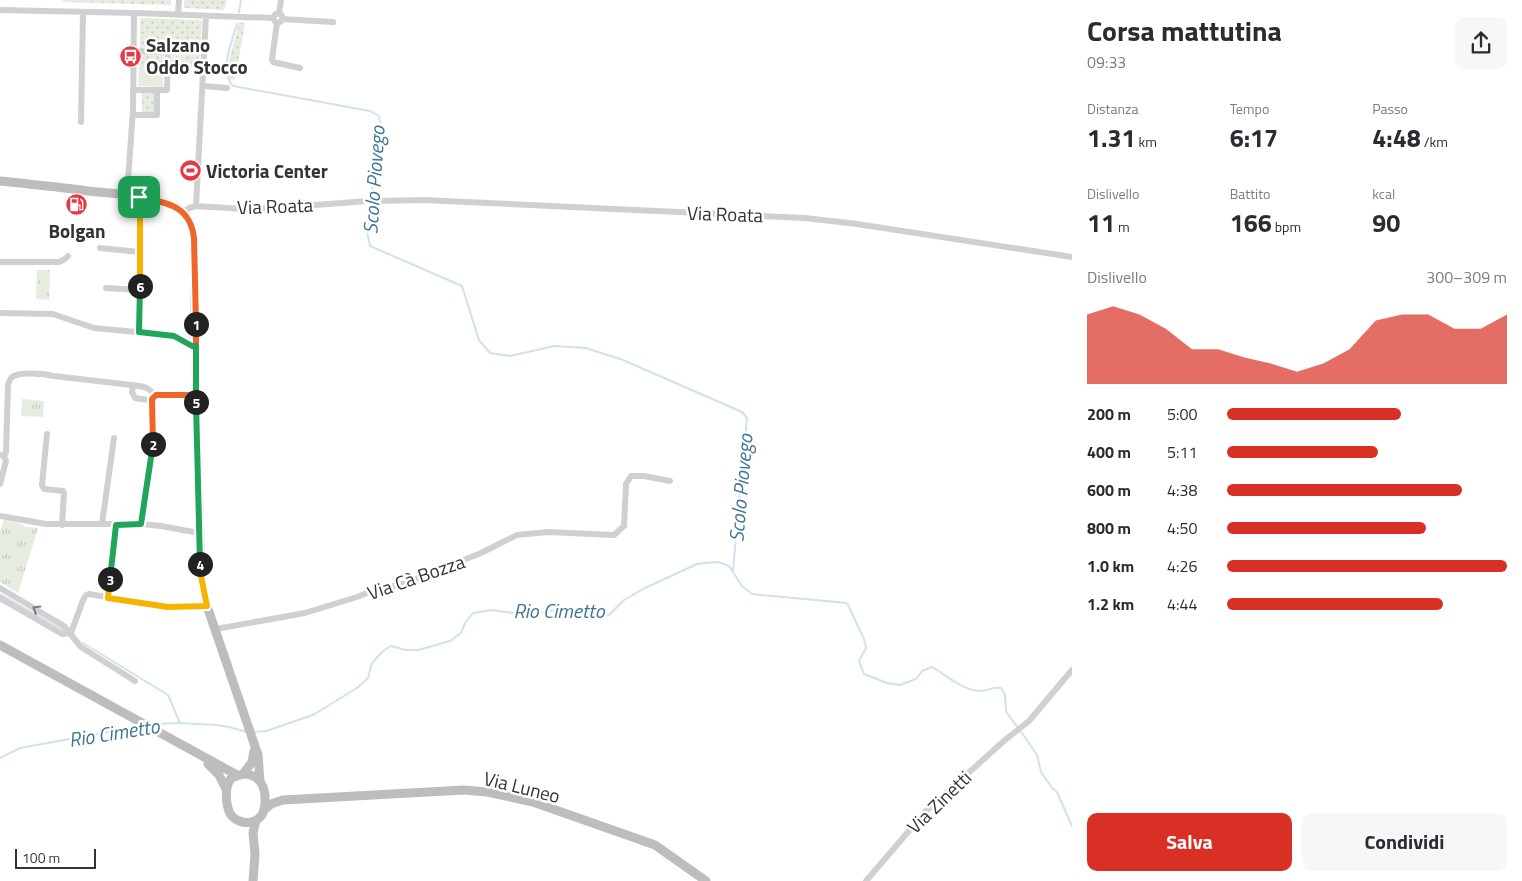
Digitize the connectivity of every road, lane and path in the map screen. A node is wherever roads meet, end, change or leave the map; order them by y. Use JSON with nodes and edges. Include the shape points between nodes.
{"nodes":[{"id":1,"x":179,"y":0,"type":"edge"},
{"id":2,"x":281,"y":0,"type":"edge"},
{"id":3,"x":0,"y":10,"type":"edge"},
{"id":4,"x":83,"y":12,"type":"junction"},
{"id":5,"x":134,"y":13,"type":"junction"},
{"id":6,"x":178,"y":15,"type":"junction"},
{"id":7,"x":206,"y":16,"type":"junction"},
{"id":8,"x":278,"y":18,"type":"junction"},
{"id":9,"x":334,"y":22,"type":"dead end"},
{"id":10,"x":133,"y":51,"type":"junction"},
{"id":11,"x":300,"y":68,"type":"dead end"},
{"id":12,"x":203,"y":86,"type":"junction"},
{"id":13,"x":227,"y":88,"type":"dead end"},
{"id":14,"x":133,"y":90,"type":"junction"},
{"id":15,"x":157,"y":90,"type":"junction"},
{"id":16,"x":132,"y":115,"type":"junction"},
{"id":17,"x":81,"y":122,"type":"dead end"},
{"id":18,"x":0,"y":181,"type":"edge"},
{"id":19,"x":127,"y":195,"type":"junction"},
{"id":20,"x":139,"y":197,"type":"junction"},
{"id":21,"x":196,"y":206,"type":"junction"},
{"id":22,"x":184,"y":213,"type":"junction"},
{"id":23,"x":100,"y":248,"type":"dead end"},
{"id":24,"x":140,"y":252,"type":"junction"},
{"id":25,"x":68,"y":256,"type":"dead end"},
{"id":26,"x":1072,"y":257,"type":"edge"},
{"id":27,"x":0,"y":262,"type":"edge"},
{"id":28,"x":106,"y":288,"type":"dead end"},
{"id":29,"x":140,"y":290,"type":"junction"},
{"id":30,"x":0,"y":313,"type":"edge"},
{"id":31,"x":139,"y":332,"type":"junction"},
{"id":32,"x":196,"y":346,"type":"junction"},
{"id":33,"x":133,"y":385,"type":"junction"},
{"id":34,"x":196,"y":395,"type":"junction"},
{"id":35,"x":154,"y":397,"type":"junction"},
{"id":36,"x":46,"y":434,"type":"dead end"},
{"id":37,"x":114,"y":438,"type":"dead end"},
{"id":38,"x":2,"y":456,"type":"edge"},
{"id":39,"x":670,"y":481,"type":"dead end"},
{"id":40,"x":0,"y":484,"type":"edge"},
{"id":41,"x":0,"y":516,"type":"edge"},
{"id":42,"x":102,"y":524,"type":"junction"},
{"id":43,"x":141,"y":524,"type":"junction"},
{"id":44,"x":62,"y":525,"type":"junction"},
{"id":45,"x":116,"y":525,"type":"junction"},
{"id":46,"x":199,"y":533,"type":"junction"},
{"id":47,"x":0,"y":588,"type":"edge"},
{"id":48,"x":0,"y":598,"type":"edge"},
{"id":49,"x":108,"y":598,"type":"junction"},
{"id":50,"x":207,"y":606,"type":"junction"},
{"id":51,"x":216,"y":629,"type":"junction"},
{"id":52,"x":71,"y":633,"type":"junction"},
{"id":53,"x":0,"y":645,"type":"edge"},
{"id":54,"x":1072,"y":670,"type":"edge"},
{"id":55,"x":135,"y":681,"type":"dead end"},
{"id":56,"x":253,"y":742,"type":"junction"},
{"id":57,"x":194,"y":752,"type":"junction"},
{"id":58,"x":240,"y":774,"type":"junction"},
{"id":59,"x":260,"y":781,"type":"junction"},
{"id":60,"x":226,"y":789,"type":"junction"},
{"id":61,"x":264,"y":792,"type":"junction"},
{"id":62,"x":283,"y":800,"type":"junction"},
{"id":63,"x":264,"y":810,"type":"junction"},
{"id":64,"x":256,"y":820,"type":"junction"},
{"id":65,"x":238,"y":821,"type":"junction"},
{"id":66,"x":254,"y":844,"type":"junction"},
{"id":67,"x":253,"y":881,"type":"edge"},
{"id":68,"x":706,"y":881,"type":"edge"},
{"id":69,"x":866,"y":881,"type":"edge"}],
"edges":[{"from":1,"to":6,"type":"street"},
{"from":2,"to":8,"type":"street"},
{"from":3,"to":4,"type":"street"},
{"from":4,"to":5,"type":"street"},
{"from":4,"to":17,"type":"street"},
{"from":5,"to":6,"type":"street"},
{"from":5,"to":10,"type":"street"},
{"from":6,"to":7,"type":"street"},
{"from":7,"to":8,"type":"street"},
{"from":7,"to":12,"type":"street"},
{"from":8,"to":9,"type":"street"},
{"from":8,"to":11,"type":"street","via":[[272,62]]},
{"from":10,"to":14,"type":"street"},
{"from":10,"to":15,"type":"street","via":[[168,52],[167,90]]},
{"from":12,"to":13,"type":"street"},
{"from":12,"to":21,"type":"street"},
{"from":14,"to":15,"type":"street"},
{"from":14,"to":16,"type":"street"},
{"from":15,"to":16,"type":"street","via":[[157,115]]},
{"from":16,"to":19,"type":"street"},
{"from":18,"to":19,"type":"street"},
{"from":19,"to":20,"type":"street"},
{"from":20,"to":22,"type":"street","via":[[170,205]]},
{"from":20,"to":24,"type":"street"},
{"from":21,"to":22,"type":"street"},
{"from":21,"to":26,"type":"street","name":"Via Roata","via":[[244,209],[425,200],[796,218],[858,224]]},
{"from":22,"to":32,"type":"street","via":[[194,238]]},
{"from":23,"to":24,"type":"street"},
{"from":24,"to":29,"type":"street"},
{"from":25,"to":27,"type":"street","via":[[59,262]]},
{"from":28,"to":29,"type":"street"},
{"from":29,"to":31,"type":"street"},
{"from":30,"to":31,"type":"street","via":[[53,314],[94,328]]},
{"from":31,"to":32,"type":"street","via":[[174,336]]},
{"from":32,"to":34,"type":"street"},
{"from":33,"to":35,"type":"street","via":[[144,386]]},
{"from":33,"to":35,"type":"street","via":[[135,398]]},
{"from":33,"to":38,"type":"street","via":[[44,373],[14,376],[8,385],[6,452]]},
{"from":34,"to":35,"type":"street"},
{"from":34,"to":46,"type":"street"},
{"from":35,"to":43,"type":"street","via":[[153,441]]},
{"from":36,"to":44,"type":"street","via":[[42,485],[44,490],[64,492]]},
{"from":37,"to":42,"type":"street"},
{"from":38,"to":40,"type":"street","via":[[6,460]]},
{"from":39,"to":51,"type":"street","name":"Via Cà Bozza","via":[[631,476],[626,484],[624,526],[614,535],[548,532],[517,535],[482,553],[404,584],[304,613]]},
{"from":41,"to":44,"type":"street"},
{"from":42,"to":44,"type":"street"},
{"from":42,"to":45,"type":"street"},
{"from":43,"to":45,"type":"street"},
{"from":43,"to":46,"type":"street"},
{"from":45,"to":49,"type":"street"},
{"from":46,"to":50,"type":"street","via":[[201,576]]},
{"from":52,"to":47,"type":"street","one_way":true},
{"from":48,"to":52,"type":"street","via":[[62,634]]},
{"from":49,"to":50,"type":"street","via":[[168,607]]},
{"from":49,"to":52,"type":"street","via":[[86,595]]},
{"from":50,"to":51,"type":"street"},
{"from":51,"to":56,"type":"street"},
{"from":52,"to":55,"type":"street","via":[[81,647]]},
{"from":53,"to":57,"type":"street"},
{"from":54,"to":69,"type":"street","name":"Via Zinetti","via":[[1039,710],[932,804]]},
{"from":56,"to":58,"type":"street","via":[[252,762]]},
{"from":56,"to":59,"type":"street"},
{"from":57,"to":58,"type":"street"},
{"from":57,"to":60,"type":"street","via":[[214,769]]},
{"from":58,"to":59,"type":"street","via":[[253,775]]},
{"from":58,"to":60,"type":"street","via":[[232,778]]},
{"from":59,"to":61,"type":"street"},
{"from":60,"to":65,"type":"street","via":[[229,812]]},
{"from":61,"to":62,"type":"street"},
{"from":61,"to":63,"type":"street"},
{"from":62,"to":63,"type":"street"},
{"from":62,"to":68,"type":"street","name":"Via Luneo","via":[[487,792],[533,802],[655,845]]},
{"from":63,"to":64,"type":"street"},
{"from":64,"to":65,"type":"street"},
{"from":64,"to":66,"type":"street"},
{"from":65,"to":66,"type":"street"},
{"from":66,"to":67,"type":"street"}]}
